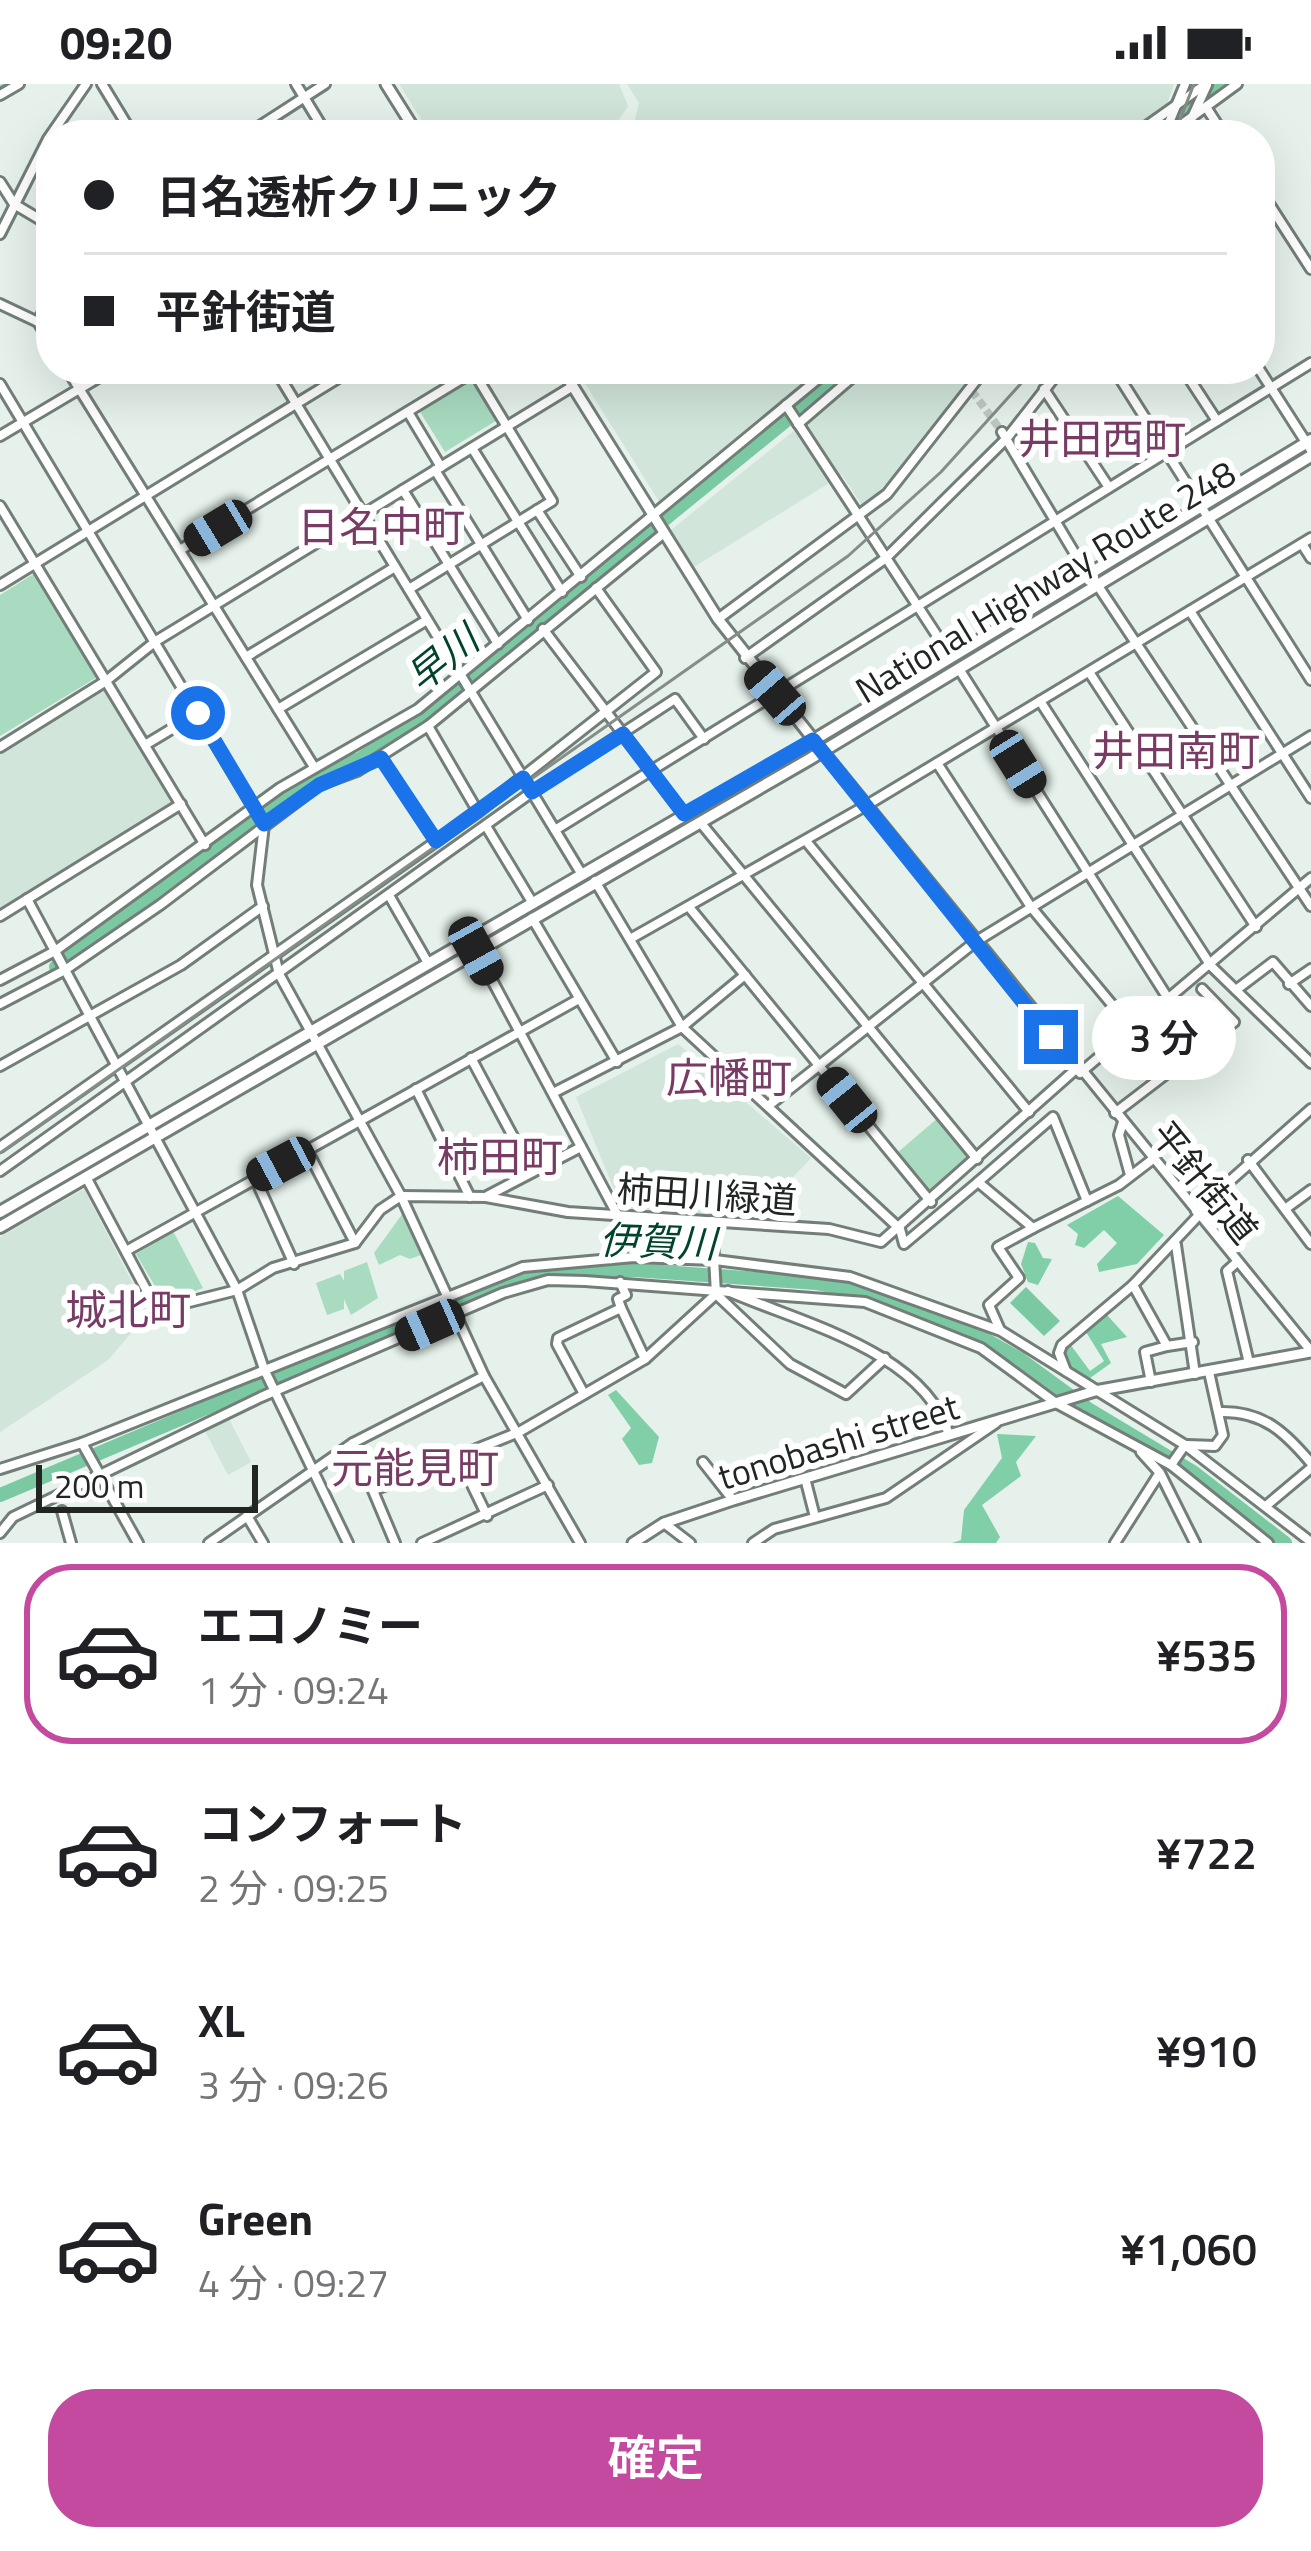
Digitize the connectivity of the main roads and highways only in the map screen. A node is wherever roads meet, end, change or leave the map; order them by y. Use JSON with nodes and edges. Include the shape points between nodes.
{"nodes":[{"id":1,"x":386,"y":84,"type":"edge"},
{"id":2,"x":409,"y":120,"type":"edge"},
{"id":3,"x":572,"y":384,"type":"edge"},
{"id":4,"x":1310,"y":447,"type":"edge"},
{"id":5,"x":1205,"y":513,"type":"junction"},
{"id":6,"x":818,"y":745,"type":"junction"},
{"id":7,"x":151,"y":1130,"type":"junction"},
{"id":8,"x":0,"y":1212,"type":"edge"},
{"id":9,"x":0,"y":1228,"type":"edge"},
{"id":10,"x":1311,"y":1351,"type":"edge"},
{"id":11,"x":633,"y":1543,"type":"edge"}],
"edges":[{"from":1,"to":2,"type":"main road"},
{"from":3,"to":6,"type":"main road","name":"平針街道","via":[[718,620]]},
{"from":4,"to":5,"type":"highway","name":"National Highway Route 248"},
{"from":5,"to":6,"type":"highway","name":"National Highway Route 248","via":[[1098,586]]},
{"from":5,"to":6,"type":"highway","name":"National Highway Route 248","via":[[1087,574]]},
{"from":6,"to":7,"type":"highway","name":"National Highway Route 248","via":[[581,873]]},
{"from":6,"to":7,"type":"highway","name":"National Highway Route 248","via":[[316,1046]]},
{"from":7,"to":8,"type":"highway","name":"National Highway Route 248"},
{"from":7,"to":9,"type":"highway","name":"National Highway Route 248"},
{"from":10,"to":11,"type":"main road","name":"tonobashi street","via":[[1091,1393],[733,1500],[664,1523]]}]}
